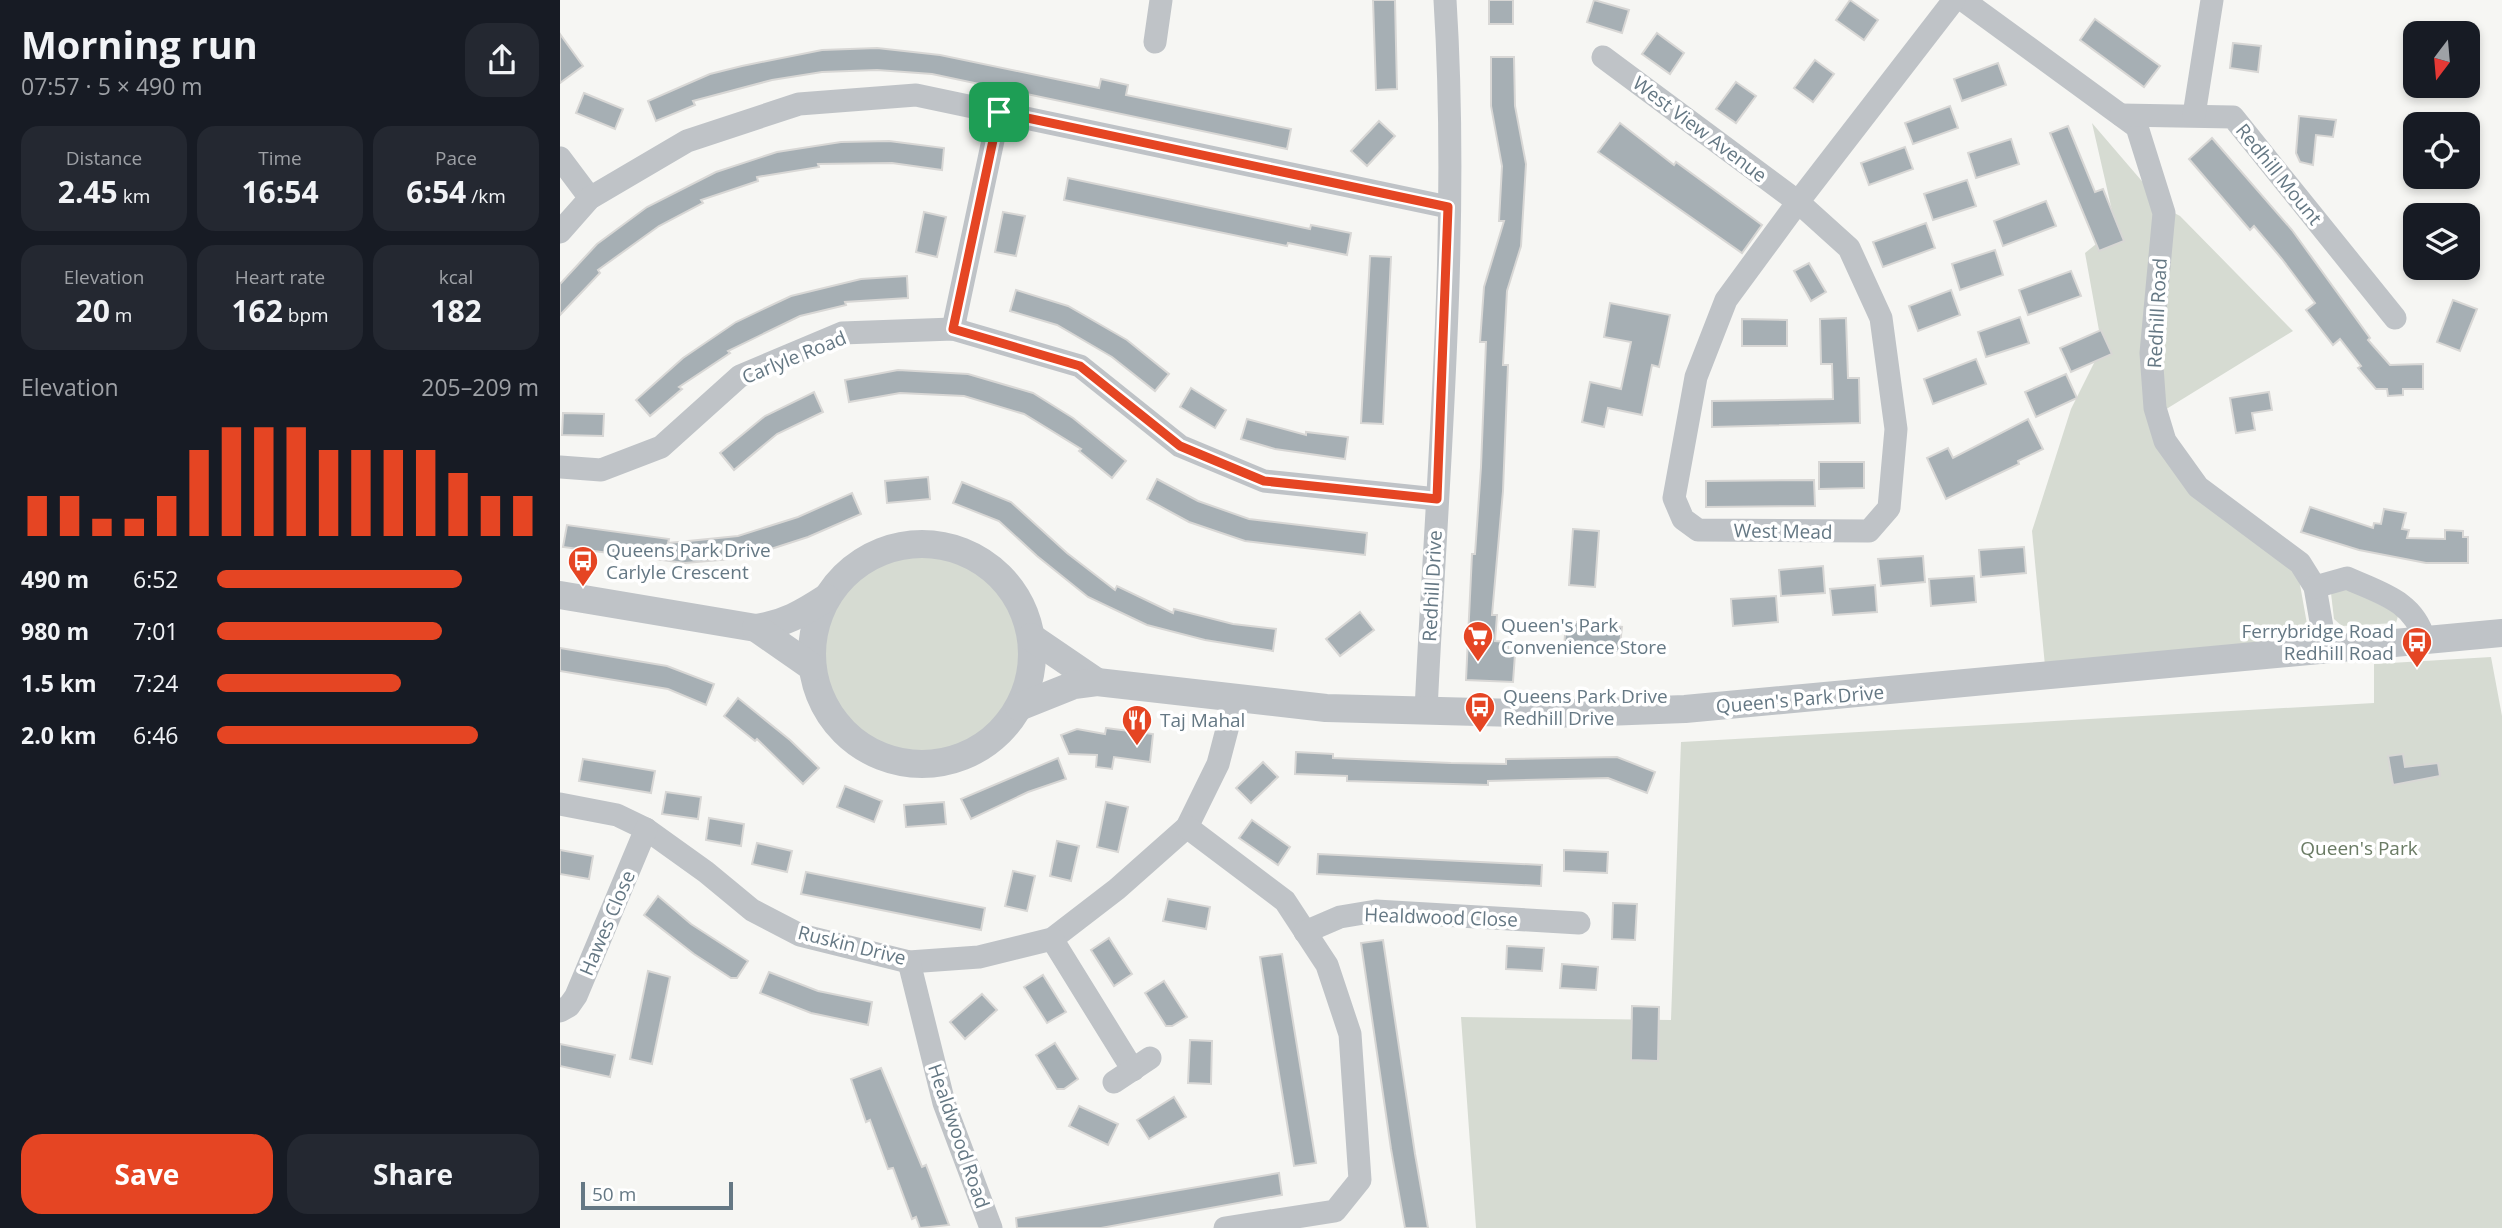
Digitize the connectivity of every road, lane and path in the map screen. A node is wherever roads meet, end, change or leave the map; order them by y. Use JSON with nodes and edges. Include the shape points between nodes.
{"nodes":[{"id":1,"x":1161,"y":0,"type":"edge"},
{"id":2,"x":1445,"y":0,"type":"edge"},
{"id":3,"x":1954,"y":0,"type":"edge"},
{"id":4,"x":1963,"y":0,"type":"edge"},
{"id":5,"x":2212,"y":0,"type":"edge"},
{"id":6,"x":1155,"y":42,"type":"dead end"},
{"id":7,"x":1603,"y":57,"type":"dead end"},
{"id":8,"x":999,"y":112,"type":"junction"},
{"id":9,"x":2121,"y":115,"type":"junction"},
{"id":10,"x":2194,"y":115,"type":"junction"},
{"id":11,"x":560,"y":158,"type":"edge"},
{"id":12,"x":590,"y":198,"type":"junction"},
{"id":13,"x":1798,"y":202,"type":"junction"},
{"id":14,"x":1448,"y":207,"type":"junction"},
{"id":15,"x":560,"y":232,"type":"edge"},
{"id":16,"x":2395,"y":318,"type":"dead end"},
{"id":17,"x":953,"y":329,"type":"junction"},
{"id":18,"x":560,"y":467,"type":"edge"},
{"id":19,"x":1437,"y":499,"type":"junction"},
{"id":20,"x":2315,"y":587,"type":"junction"},
{"id":21,"x":560,"y":595,"type":"edge"},
{"id":22,"x":826,"y":598,"type":"junction"},
{"id":23,"x":756,"y":628,"type":"junction"},
{"id":24,"x":2502,"y":633,"type":"edge"},
{"id":25,"x":1031,"y":637,"type":"junction"},
{"id":26,"x":2424,"y":639,"type":"junction"},
{"id":27,"x":2326,"y":650,"type":"junction"},
{"id":28,"x":812,"y":667,"type":"junction"},
{"id":29,"x":1097,"y":682,"type":"junction"},
{"id":30,"x":1235,"y":699,"type":"junction"},
{"id":31,"x":1019,"y":707,"type":"junction"},
{"id":32,"x":1426,"y":711,"type":"junction"},
{"id":33,"x":560,"y":804,"type":"edge"},
{"id":34,"x":1187,"y":827,"type":"junction"},
{"id":35,"x":646,"y":829,"type":"junction"},
{"id":36,"x":1579,"y":923,"type":"dead end"},
{"id":37,"x":1305,"y":932,"type":"junction"},
{"id":38,"x":1052,"y":939,"type":"junction"},
{"id":39,"x":909,"y":962,"type":"junction"},
{"id":40,"x":560,"y":1011,"type":"edge"},
{"id":41,"x":1132,"y":1070,"type":"dead end"},
{"id":42,"x":991,"y":1228,"type":"edge"},
{"id":43,"x":1225,"y":1228,"type":"edge"}],
"edges":[{"from":1,"to":6,"type":"street"},
{"from":2,"to":14,"type":"street","name":"Redhill Drive","via":[[1451,95]]},
{"from":3,"to":13,"type":"street","name":"West Mead"},
{"from":4,"to":9,"type":"street","name":"Redhill Road"},
{"from":5,"to":10,"type":"street"},
{"from":7,"to":13,"type":"street","name":"West View Avenue"},
{"from":8,"to":12,"type":"street","via":[[916,95],[799,104],[687,141]]},
{"from":8,"to":14,"type":"street"},
{"from":8,"to":17,"type":"street"},
{"from":9,"to":10,"type":"street","name":"Redhill Mount"},
{"from":9,"to":20,"type":"street","name":"Redhill Road","via":[[2137,127],[2164,213],[2151,353],[2155,408],[2165,440],[2198,487],[2300,563]]},
{"from":10,"to":16,"type":"street","name":"Redhill Mount","via":[[2233,117]]},
{"from":11,"to":12,"type":"street"},
{"from":12,"to":15,"type":"street"},
{"from":13,"to":13,"type":"street","name":"West Mead","via":[[1849,248],[1881,317],[1896,429],[1889,508],[1869,531],[1698,530],[1682,519],[1674,498],[1696,377],[1726,300]]},
{"from":14,"to":19,"type":"street","name":"Redhill Drive"},
{"from":17,"to":18,"type":"street","name":"Carlyle Road","via":[[842,333],[740,376],[661,447],[601,470]]},
{"from":17,"to":19,"type":"street","name":"Carlyle Road","via":[[1080,366],[1180,446],[1264,481]]},
{"from":19,"to":32,"type":"street","name":"Redhill Drive"},
{"from":20,"to":26,"type":"street","via":[[2347,578],[2397,601],[2419,621]]},
{"from":20,"to":27,"type":"street","name":"Redhill Road"},
{"from":21,"to":23,"type":"street","name":"Queen's Park Drive"},
{"from":22,"to":23,"type":"street","name":"Queen's Park Drive","via":[[799,616]]},
{"from":22,"to":25,"type":"street","name":"Queen's Park Drive","via":[[848,571],[878,552],[912,543],[948,546],[980,559],[1007,583],[1025,613]]},
{"from":22,"to":28,"type":"street","name":"Queen's Park Drive","via":[[813,632]]},
{"from":23,"to":28,"type":"street","name":"Queen's Park Drive"},
{"from":24,"to":26,"type":"street","name":"Queen's Park Drive"},
{"from":25,"to":29,"type":"street","name":"Queen's Park Drive"},
{"from":25,"to":31,"type":"street","name":"Queen's Park Drive","via":[[1028,685]]},
{"from":26,"to":27,"type":"street","name":"Queen's Park Drive"},
{"from":27,"to":32,"type":"street","name":"Queen's Park Drive","via":[[1685,709],[1551,714]]},
{"from":28,"to":31,"type":"street","name":"Queen's Park Drive","via":[[822,701],[842,730],[870,751],[893,760],[917,764],[965,755],[995,736]]},
{"from":29,"to":30,"type":"street","name":"Queen's Park Drive"},
{"from":29,"to":31,"type":"street","name":"Queen's Park Drive","via":[[1074,685]]},
{"from":30,"to":32,"type":"street","name":"Queen's Park Drive"},
{"from":30,"to":34,"type":"street","name":"Ruskin Drive","via":[[1217,764]]},
{"from":33,"to":35,"type":"street","name":"Ruskin Drive","via":[[617,815]]},
{"from":34,"to":37,"type":"street","via":[[1285,901]]},
{"from":34,"to":38,"type":"street","name":"Ruskin Drive"},
{"from":35,"to":39,"type":"street","name":"Ruskin Drive","via":[[752,910],[800,935]]},
{"from":35,"to":40,"type":"street","name":"Hawes Close","via":[[576,996]]},
{"from":36,"to":37,"type":"street","name":"Healdwood Close","via":[[1376,911],[1340,917]]},
{"from":37,"to":43,"type":"street","via":[[1327,965],[1350,1034],[1360,1180],[1335,1211]]},
{"from":38,"to":39,"type":"street","name":"Ruskin Drive","via":[[979,957]]},
{"from":38,"to":41,"type":"street"},
{"from":39,"to":42,"type":"street","name":"Healdwood Road","via":[[944,1103]]}]}
